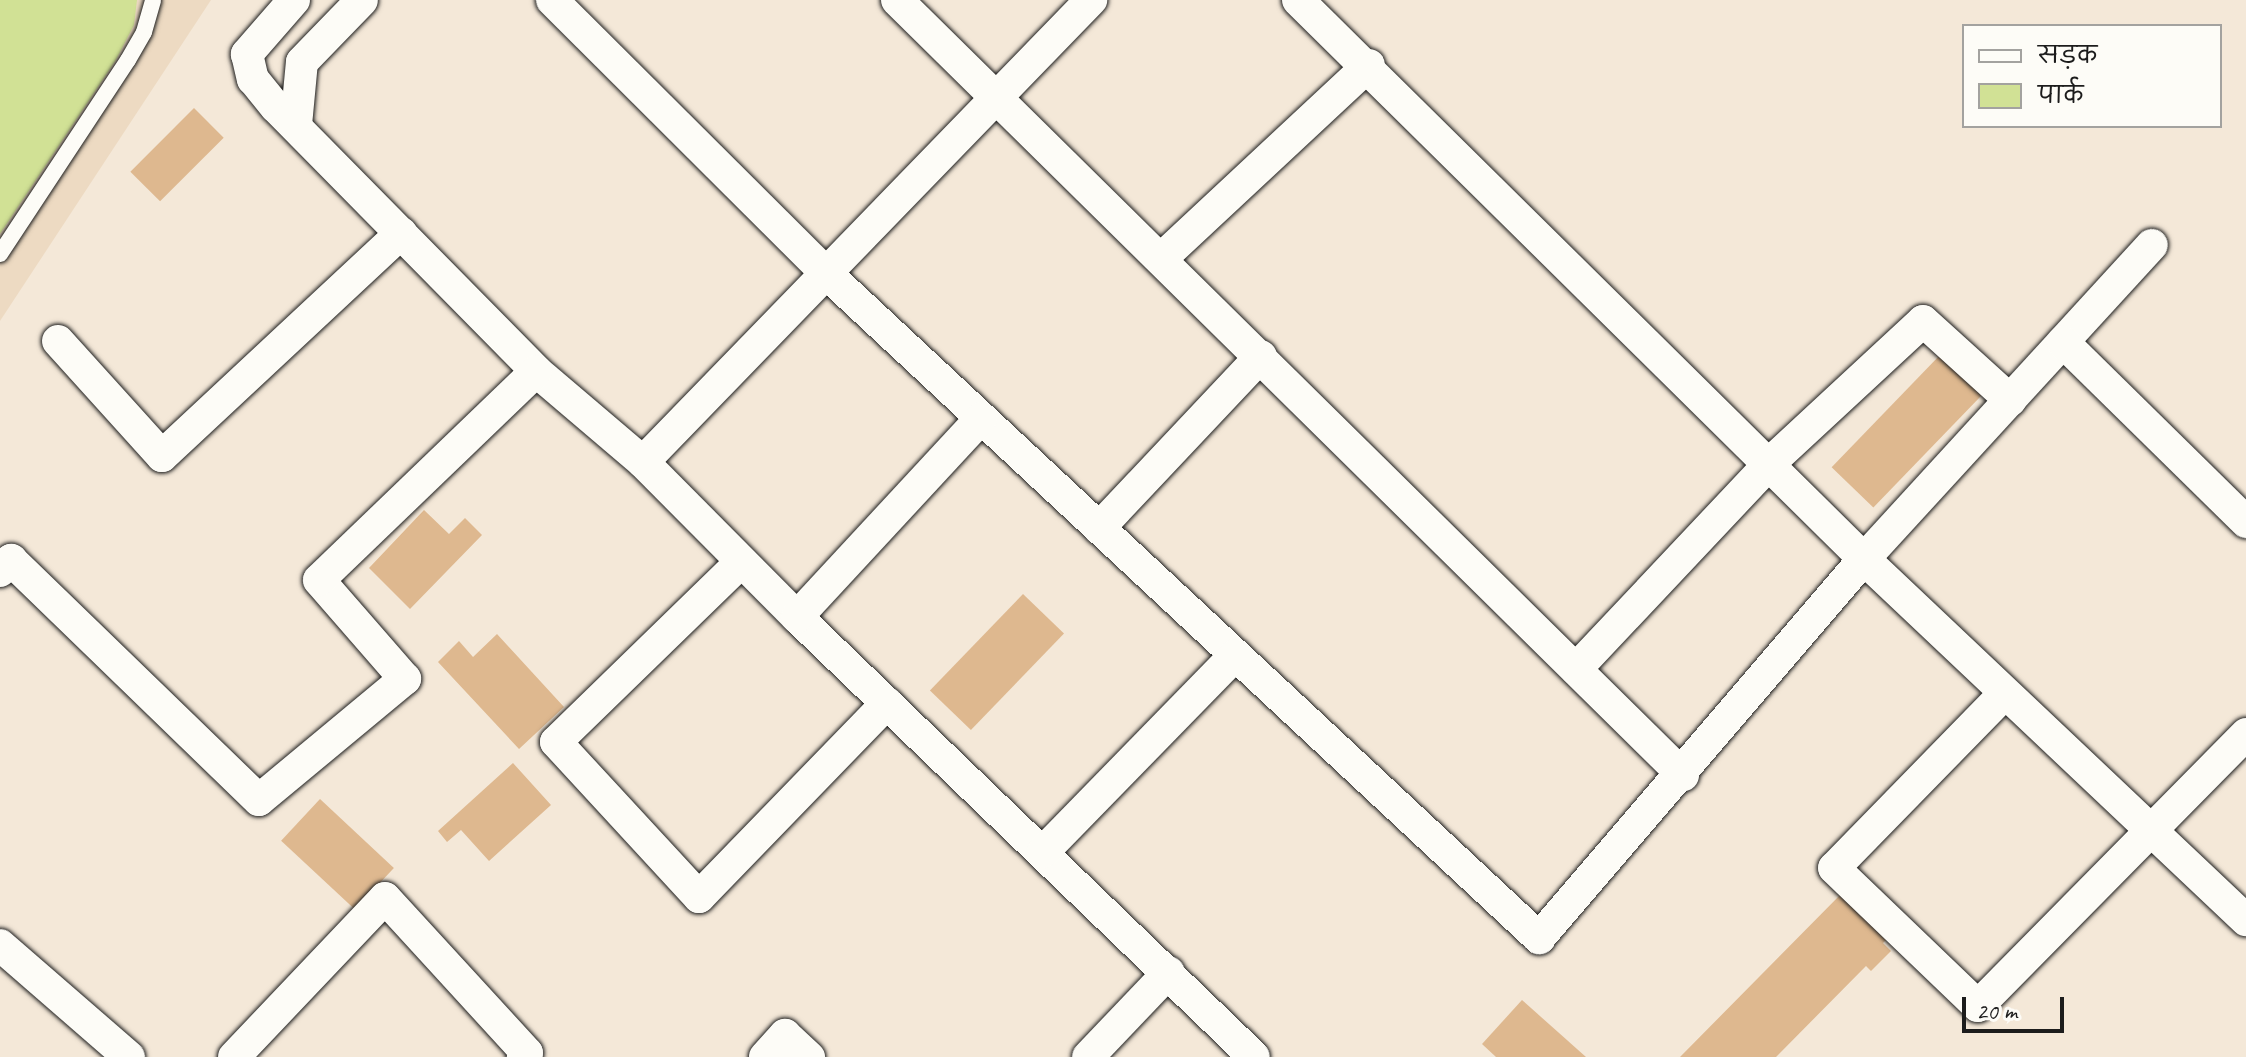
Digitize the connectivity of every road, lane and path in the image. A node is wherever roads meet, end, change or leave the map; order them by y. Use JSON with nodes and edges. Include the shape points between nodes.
{"nodes":[{"id":1,"x":153,"y":0,"type":"edge"},
{"id":2,"x":294,"y":0,"type":"edge"},
{"id":3,"x":362,"y":0,"type":"edge"},
{"id":4,"x":552,"y":0,"type":"edge"},
{"id":5,"x":897,"y":0,"type":"edge"},
{"id":6,"x":1091,"y":0,"type":"edge"},
{"id":7,"x":1298,"y":0,"type":"edge"},
{"id":8,"x":1369,"y":65,"type":"junction"},
{"id":9,"x":998,"y":96,"type":"junction"},
{"id":10,"x":296,"y":125,"type":"junction"},
{"id":11,"x":401,"y":233,"type":"junction"},
{"id":12,"x":2152,"y":245,"type":"dead end"},
{"id":13,"x":0,"y":254,"type":"edge"},
{"id":14,"x":1162,"y":258,"type":"junction"},
{"id":15,"x":827,"y":274,"type":"junction"},
{"id":16,"x":58,"y":341,"type":"dead end"},
{"id":17,"x":2063,"y":342,"type":"junction"},
{"id":18,"x":1261,"y":356,"type":"junction"},
{"id":19,"x":536,"y":371,"type":"junction"},
{"id":20,"x":2010,"y":400,"type":"junction"},
{"id":21,"x":981,"y":418,"type":"junction"},
{"id":22,"x":643,"y":462,"type":"junction"},
{"id":23,"x":1771,"y":462,"type":"junction"},
{"id":24,"x":2246,"y":522,"type":"edge"},
{"id":25,"x":1099,"y":528,"type":"junction"},
{"id":26,"x":1864,"y":559,"type":"junction"},
{"id":27,"x":741,"y":562,"type":"junction"},
{"id":28,"x":0,"y":571,"type":"edge"},
{"id":29,"x":797,"y":617,"type":"junction"},
{"id":30,"x":1235,"y":655,"type":"junction"},
{"id":31,"x":1576,"y":669,"type":"junction"},
{"id":32,"x":2004,"y":694,"type":"junction"},
{"id":33,"x":887,"y":703,"type":"junction"},
{"id":34,"x":2246,"y":734,"type":"edge"},
{"id":35,"x":1683,"y":775,"type":"junction"},
{"id":36,"x":2149,"y":829,"type":"junction"},
{"id":37,"x":1043,"y":852,"type":"junction"},
{"id":38,"x":2241,"y":904,"type":"edge"},
{"id":39,"x":0,"y":945,"type":"edge"},
{"id":40,"x":1169,"y":972,"type":"junction"},
{"id":41,"x":129,"y":1057,"type":"edge"},
{"id":42,"x":234,"y":1057,"type":"edge"},
{"id":43,"x":523,"y":1057,"type":"edge"},
{"id":44,"x":765,"y":1057,"type":"edge"},
{"id":45,"x":809,"y":1057,"type":"edge"},
{"id":46,"x":1088,"y":1057,"type":"edge"},
{"id":47,"x":1254,"y":1057,"type":"edge"}],
"edges":[{"from":1,"to":13,"type":"lane","via":[[128,60]]},
{"from":2,"to":10,"type":"street","via":[[247,54],[253,79]]},
{"from":3,"to":10,"type":"street","via":[[302,62]]},
{"from":4,"to":15,"type":"street"},
{"from":5,"to":9,"type":"street"},
{"from":6,"to":9,"type":"street"},
{"from":7,"to":8,"type":"street"},
{"from":8,"to":14,"type":"street"},
{"from":8,"to":23,"type":"street"},
{"from":9,"to":14,"type":"street"},
{"from":9,"to":15,"type":"street"},
{"from":10,"to":11,"type":"street"},
{"from":11,"to":16,"type":"street","via":[[162,456]]},
{"from":11,"to":19,"type":"street"},
{"from":12,"to":17,"type":"street"},
{"from":14,"to":18,"type":"street"},
{"from":15,"to":21,"type":"street"},
{"from":15,"to":22,"type":"street"},
{"from":17,"to":20,"type":"street"},
{"from":17,"to":24,"type":"street"},
{"from":18,"to":25,"type":"street"},
{"from":18,"to":31,"type":"street"},
{"from":19,"to":22,"type":"street"},
{"from":19,"to":28,"type":"street","via":[[319,580],[405,679],[259,800],[11,560]]},
{"from":20,"to":23,"type":"street","via":[[1923,321]]},
{"from":20,"to":26,"type":"street"},
{"from":21,"to":25,"type":"street"},
{"from":21,"to":29,"type":"street"},
{"from":22,"to":27,"type":"street"},
{"from":23,"to":26,"type":"street"},
{"from":23,"to":31,"type":"street"},
{"from":25,"to":30,"type":"street"},
{"from":26,"to":32,"type":"street"},
{"from":26,"to":35,"type":"street"},
{"from":27,"to":29,"type":"street"},
{"from":27,"to":33,"type":"street","via":[[556,742],[699,897]]},
{"from":29,"to":33,"type":"street"},
{"from":30,"to":35,"type":"street","via":[[1539,938]]},
{"from":30,"to":37,"type":"street"},
{"from":31,"to":35,"type":"street"},
{"from":32,"to":36,"type":"street"},
{"from":32,"to":36,"type":"street","via":[[1834,868],[1978,1006]]},
{"from":33,"to":37,"type":"street"},
{"from":34,"to":36,"type":"street"},
{"from":36,"to":38,"type":"street"},
{"from":37,"to":40,"type":"street"},
{"from":39,"to":41,"type":"street"},
{"from":40,"to":46,"type":"street"},
{"from":40,"to":47,"type":"street"},
{"from":42,"to":43,"type":"street","via":[[385,898],[527,1053]]},
{"from":44,"to":45,"type":"street","via":[[785,1035]]}]}
